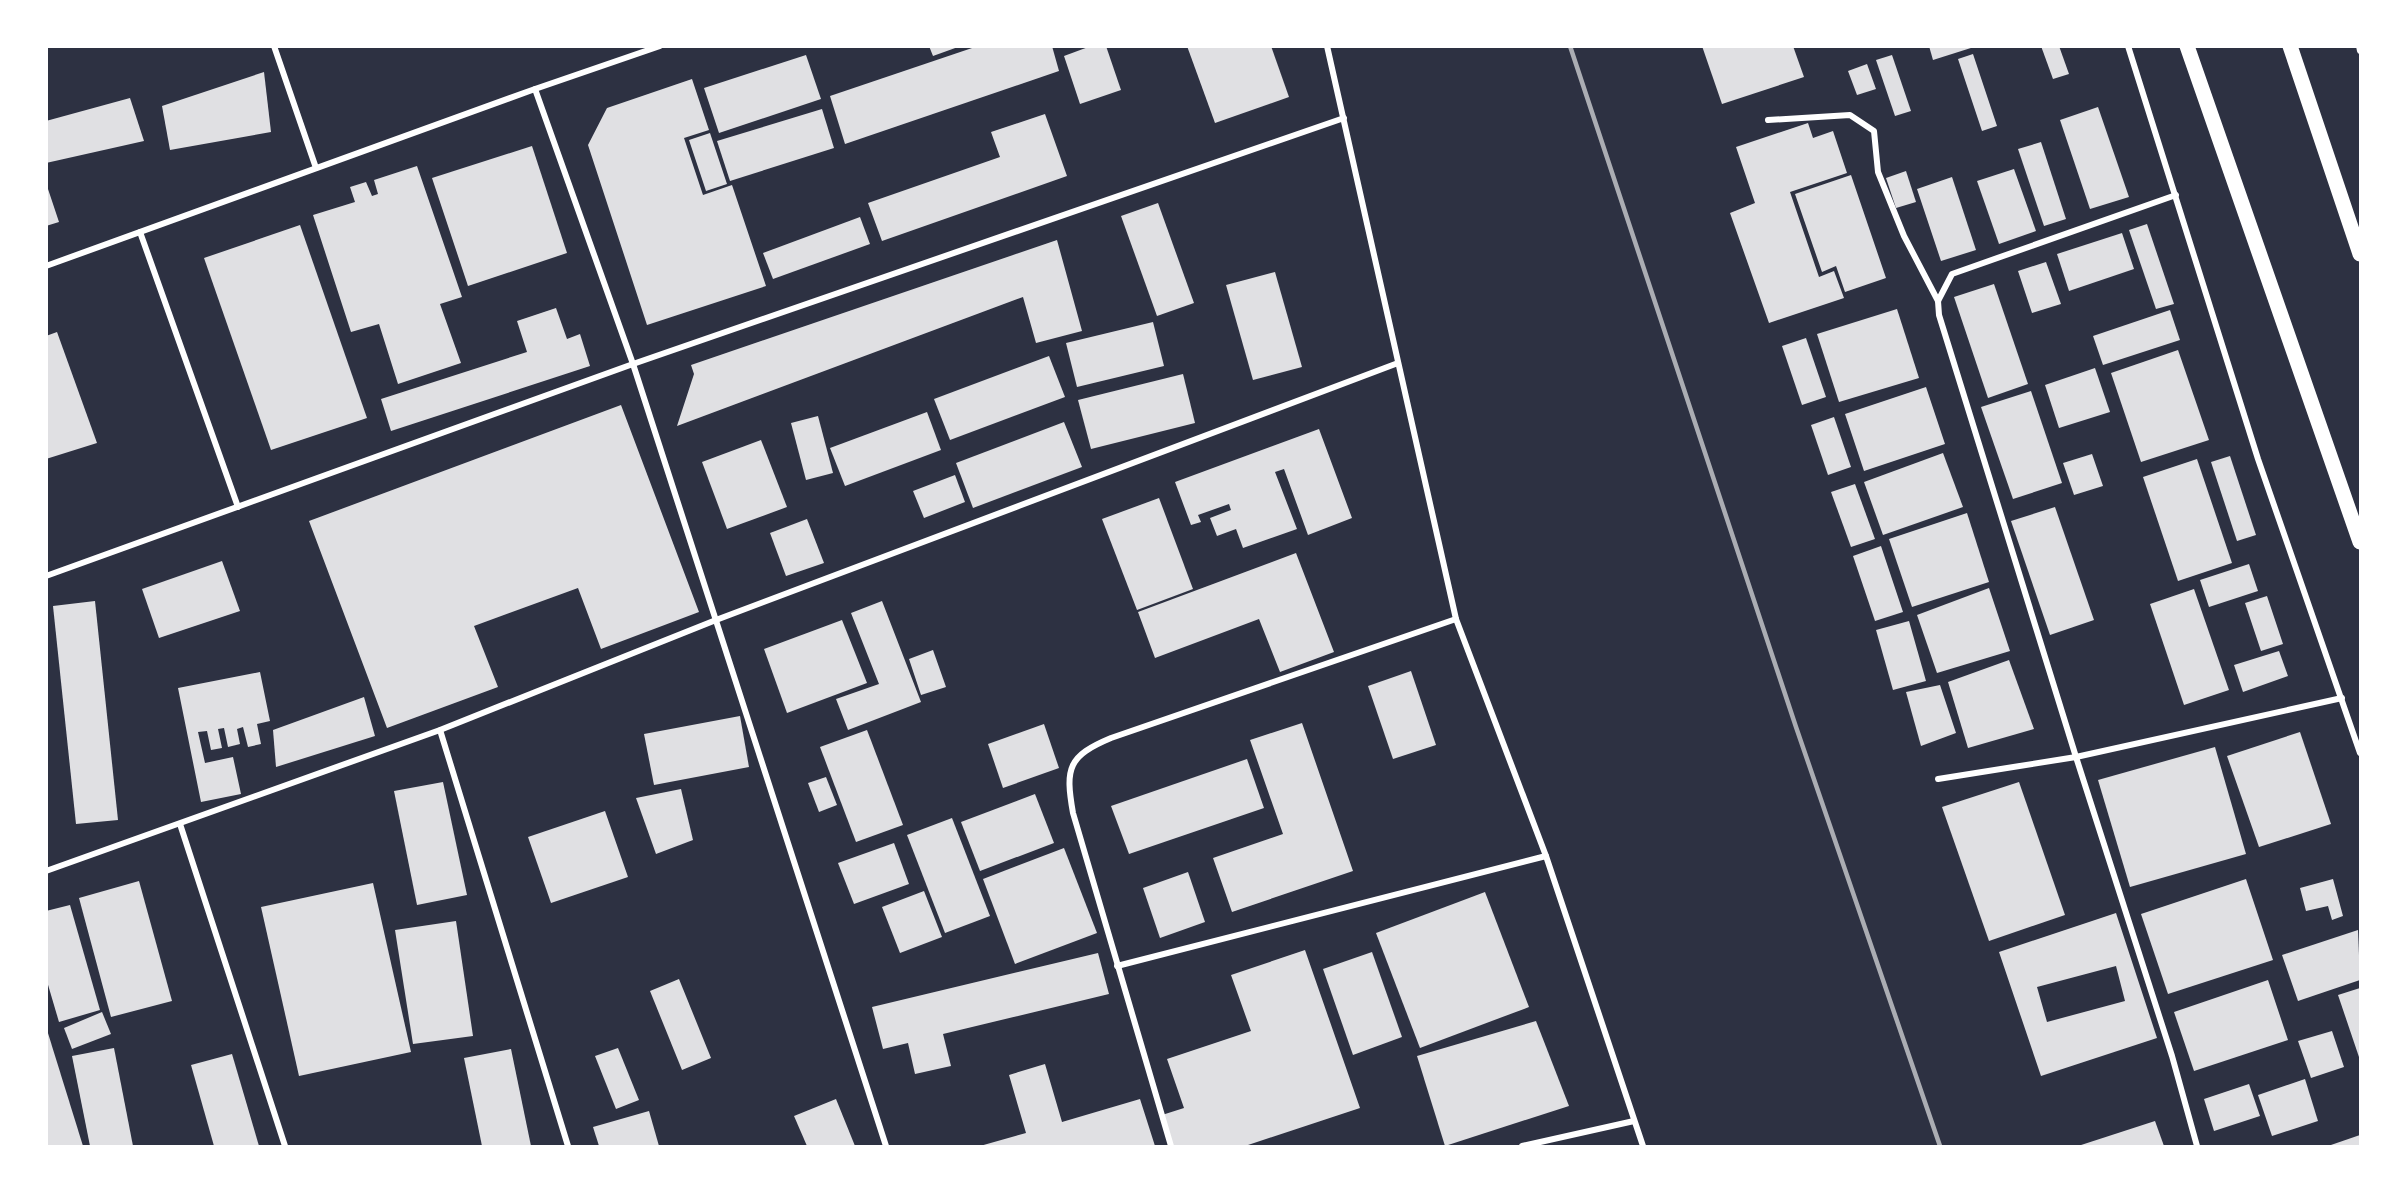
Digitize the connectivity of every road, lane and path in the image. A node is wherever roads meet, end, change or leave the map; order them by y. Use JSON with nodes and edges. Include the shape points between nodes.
{"nodes":[{"id":1,"x":274,"y":46,"type":"edge"},
{"id":2,"x":660,"y":46,"type":"edge"},
{"id":3,"x":1327,"y":46,"type":"edge"},
{"id":4,"x":2128,"y":46,"type":"edge"},
{"id":5,"x":2187,"y":46,"type":"edge"},
{"id":6,"x":2290,"y":46,"type":"edge"},
{"id":7,"x":2359,"y":46,"type":"edge"},
{"id":8,"x":2361,"y":51,"type":"edge"},
{"id":9,"x":534,"y":89,"type":"junction"},
{"id":10,"x":1344,"y":118,"type":"junction"},
{"id":11,"x":1768,"y":120,"type":"dead end"},
{"id":12,"x":316,"y":168,"type":"junction"},
{"id":13,"x":2176,"y":195,"type":"junction"},
{"id":14,"x":140,"y":232,"type":"junction"},
{"id":15,"x":2361,"y":254,"type":"edge"},
{"id":16,"x":46,"y":266,"type":"edge"},
{"id":17,"x":1938,"y":301,"type":"junction"},
{"id":18,"x":1398,"y":363,"type":"junction"},
{"id":19,"x":633,"y":364,"type":"junction"},
{"id":20,"x":238,"y":507,"type":"junction"},
{"id":21,"x":2361,"y":543,"type":"edge"},
{"id":22,"x":46,"y":576,"type":"edge"},
{"id":23,"x":1456,"y":619,"type":"junction"},
{"id":24,"x":716,"y":620,"type":"junction"},
{"id":25,"x":2342,"y":698,"type":"junction"},
{"id":26,"x":440,"y":730,"type":"junction"},
{"id":27,"x":2361,"y":753,"type":"edge"},
{"id":28,"x":2076,"y":757,"type":"junction"},
{"id":29,"x":1938,"y":780,"type":"dead end"},
{"id":30,"x":180,"y":824,"type":"junction"},
{"id":31,"x":1546,"y":856,"type":"junction"},
{"id":32,"x":46,"y":871,"type":"edge"},
{"id":33,"x":1118,"y":966,"type":"junction"},
{"id":34,"x":1634,"y":1121,"type":"junction"},
{"id":35,"x":285,"y":1146,"type":"edge"},
{"id":36,"x":568,"y":1146,"type":"edge"},
{"id":37,"x":886,"y":1146,"type":"edge"},
{"id":38,"x":1171,"y":1146,"type":"edge"},
{"id":39,"x":1522,"y":1146,"type":"edge"},
{"id":40,"x":1643,"y":1146,"type":"edge"},
{"id":41,"x":2197,"y":1146,"type":"edge"}],
"edges":[{"from":1,"to":12,"type":"street"},
{"from":2,"to":9,"type":"street"},
{"from":3,"to":10,"type":"street"},
{"from":4,"to":13,"type":"street"},
{"from":5,"to":21,"type":"main road"},
{"from":6,"to":15,"type":"main road"},
{"from":7,"to":8,"type":"street"},
{"from":9,"to":12,"type":"street"},
{"from":9,"to":19,"type":"street"},
{"from":10,"to":18,"type":"street"},
{"from":10,"to":19,"type":"street"},
{"from":11,"to":17,"type":"street","via":[[1850,115],[1874,131],[1878,172],[1904,236]]},
{"from":12,"to":14,"type":"street"},
{"from":13,"to":17,"type":"street","via":[[1952,274]]},
{"from":13,"to":25,"type":"street","via":[[2258,459]]},
{"from":14,"to":16,"type":"street"},
{"from":14,"to":20,"type":"street"},
{"from":17,"to":28,"type":"street","via":[[1939,315]]},
{"from":18,"to":23,"type":"street"},
{"from":18,"to":24,"type":"street"},
{"from":19,"to":20,"type":"street"},
{"from":19,"to":24,"type":"street"},
{"from":20,"to":22,"type":"street"},
{"from":23,"to":31,"type":"street"},
{"from":23,"to":33,"type":"street","via":[[1086,749],[1070,766],[1068,784]]},
{"from":24,"to":26,"type":"street"},
{"from":24,"to":37,"type":"street"},
{"from":25,"to":27,"type":"street"},
{"from":25,"to":28,"type":"street"},
{"from":26,"to":30,"type":"street"},
{"from":26,"to":36,"type":"street"},
{"from":28,"to":29,"type":"street"},
{"from":28,"to":41,"type":"street"},
{"from":30,"to":32,"type":"street"},
{"from":30,"to":35,"type":"street"},
{"from":31,"to":33,"type":"street"},
{"from":31,"to":34,"type":"street"},
{"from":33,"to":38,"type":"street"},
{"from":34,"to":39,"type":"street"},
{"from":34,"to":40,"type":"street"}]}
